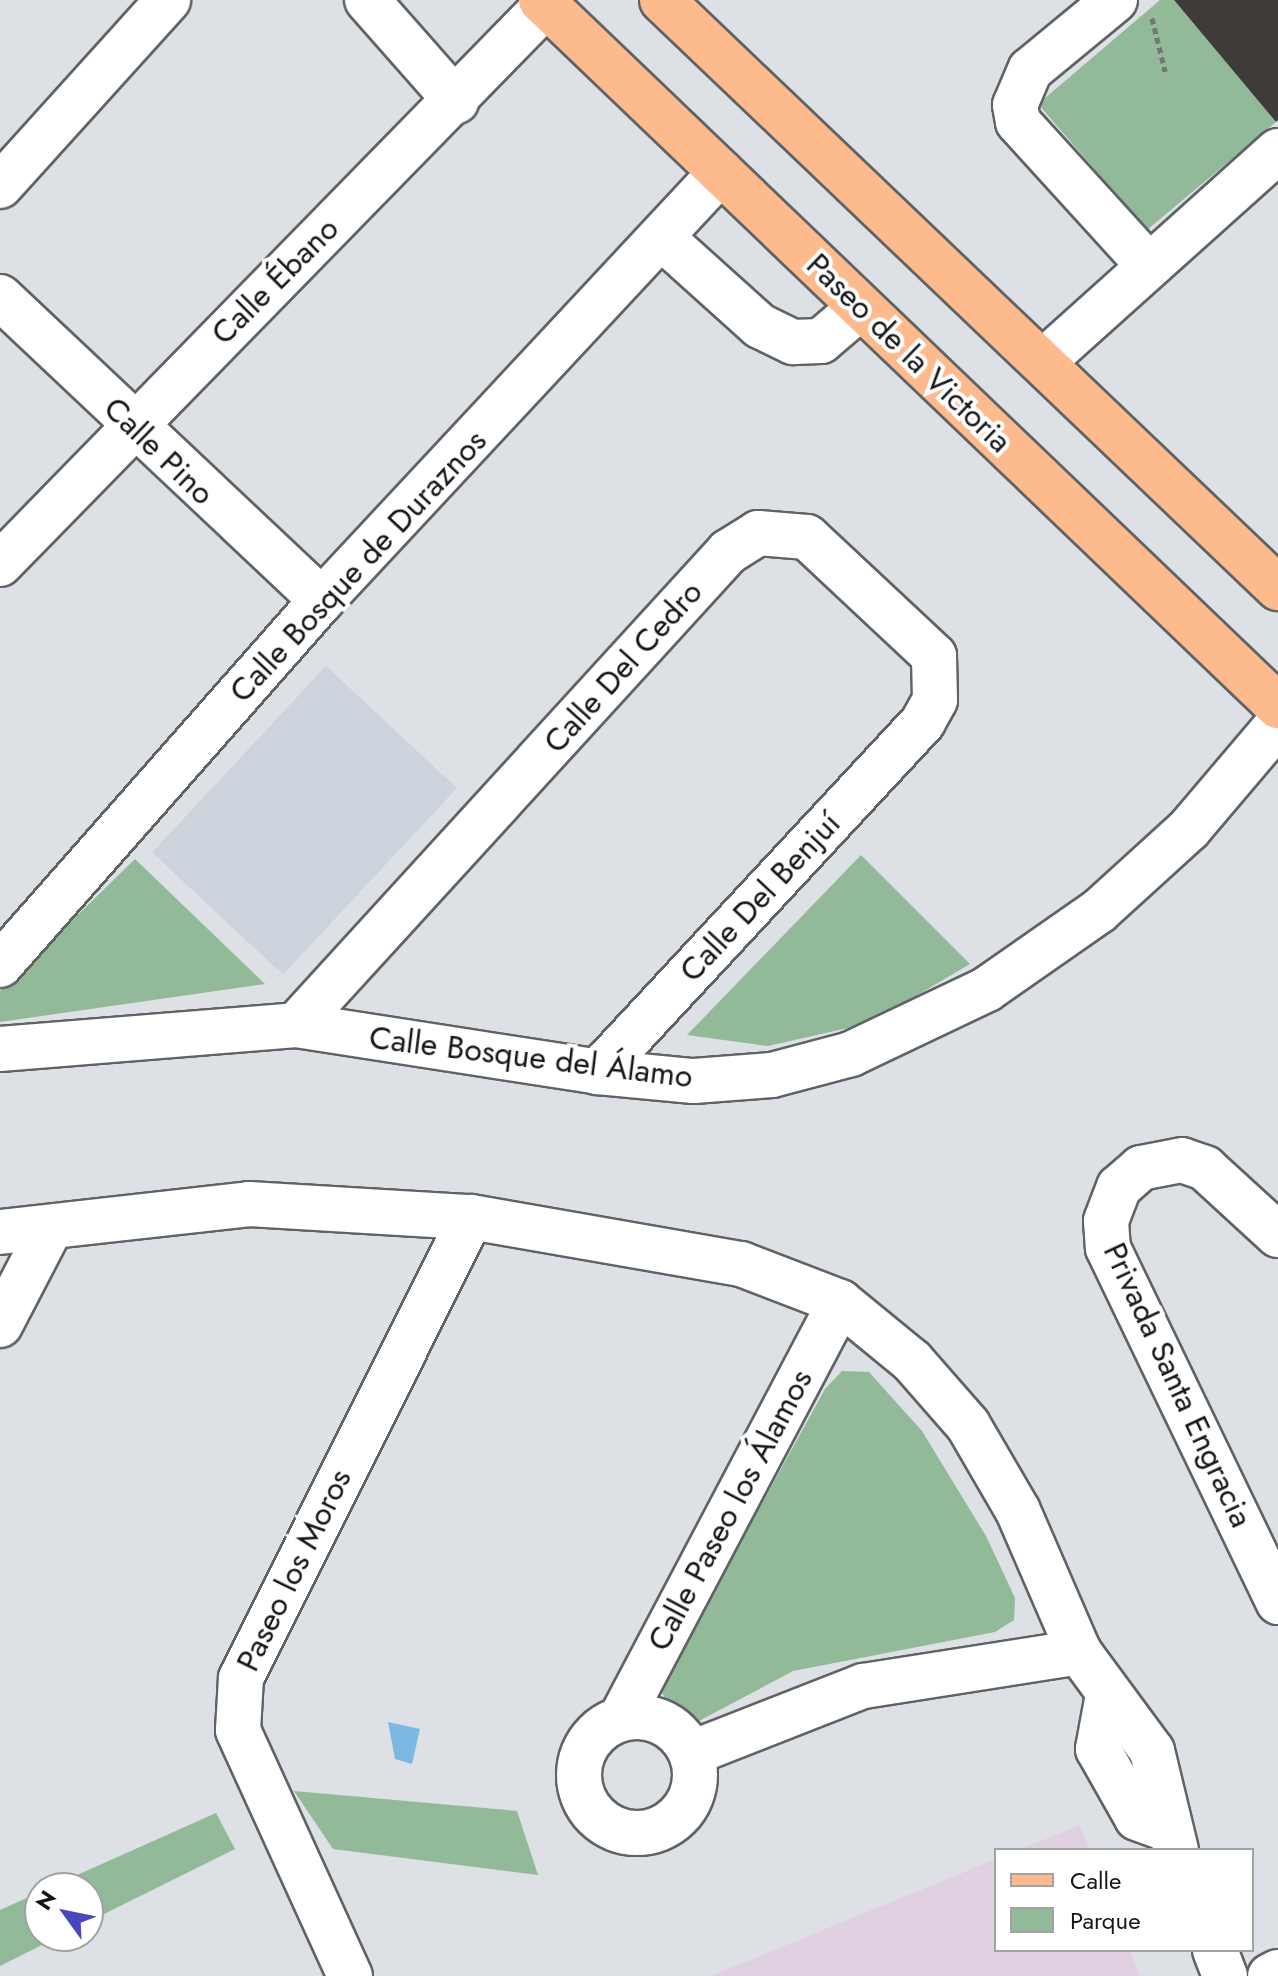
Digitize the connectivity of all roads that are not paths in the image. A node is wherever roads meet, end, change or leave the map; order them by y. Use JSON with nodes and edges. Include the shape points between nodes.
{"nodes":[{"id":1,"x":168,"y":0,"type":"edge"},
{"id":2,"x":367,"y":0,"type":"edge"},
{"id":3,"x":662,"y":0,"type":"edge"},
{"id":4,"x":1115,"y":0,"type":"edge"},
{"id":5,"x":546,"y":2,"type":"edge"},
{"id":6,"x":456,"y":101,"type":"junction"},
{"id":7,"x":1278,"y":151,"type":"edge"},
{"id":8,"x":721,"y":172,"type":"junction"},
{"id":9,"x":0,"y":186,"type":"edge"},
{"id":10,"x":661,"y":237,"type":"junction"},
{"id":11,"x":1148,"y":265,"type":"junction"},
{"id":12,"x":0,"y":297,"type":"edge"},
{"id":13,"x":861,"y":307,"type":"junction"},
{"id":14,"x":1045,"y":360,"type":"junction"},
{"id":15,"x":132,"y":424,"type":"junction"},
{"id":16,"x":0,"y":564,"type":"edge"},
{"id":17,"x":1272,"y":572,"type":"edge"},
{"id":18,"x":322,"y":600,"type":"junction"},
{"id":19,"x":1278,"y":706,"type":"edge"},
{"id":20,"x":923,"y":722,"type":"joint"},
{"id":21,"x":1278,"y":724,"type":"edge"},
{"id":22,"x":0,"y":965,"type":"edge"},
{"id":23,"x":296,"y":1025,"type":"junction"},
{"id":24,"x":0,"y":1049,"type":"edge"},
{"id":25,"x":598,"y":1072,"type":"junction"},
{"id":26,"x":471,"y":1217,"type":"junction"},
{"id":27,"x":50,"y":1229,"type":"junction"},
{"id":28,"x":0,"y":1232,"type":"edge"},
{"id":29,"x":1278,"y":1235,"type":"edge"},
{"id":30,"x":840,"y":1302,"type":"junction"},
{"id":31,"x":0,"y":1325,"type":"edge"},
{"id":32,"x":1275,"y":1588,"type":"edge"},
{"id":33,"x":1079,"y":1652,"type":"junction"},
{"id":34,"x":621,"y":1718,"type":"junction"},
{"id":35,"x":692,"y":1753,"type":"junction"},
{"id":36,"x":1172,"y":1839,"type":"edge"},
{"id":37,"x":1216,"y":1952,"type":"edge"},
{"id":38,"x":1278,"y":1972,"type":"edge"},
{"id":39,"x":350,"y":1976,"type":"edge"},
{"id":40,"x":1225,"y":1976,"type":"edge"},
{"id":41,"x":1270,"y":1976,"type":"edge"}],
"edges":[{"from":1,"to":9,"type":"street"},
{"from":2,"to":6,"type":"street"},
{"from":3,"to":14,"type":"main road"},
{"from":4,"to":11,"type":"street","via":[[1030,70],[1015,105],[1018,122]]},
{"from":5,"to":6,"type":"street","name":"Calle Ébano"},
{"from":5,"to":8,"type":"main road","name":"Paseo de la Victoria"},
{"from":6,"to":15,"type":"street","name":"Calle Ébano"},
{"from":7,"to":11,"type":"street"},
{"from":8,"to":10,"type":"street","name":"Calle Bosque de Duraznos"},
{"from":8,"to":13,"type":"main road","name":"Paseo de la Victoria"},
{"from":10,"to":13,"type":"street","via":[[760,326],[793,342],[821,341]]},
{"from":10,"to":18,"type":"street","name":"Calle Bosque de Duraznos"},
{"from":11,"to":14,"type":"street"},
{"from":12,"to":15,"type":"street","name":"Calle Pino"},
{"from":13,"to":19,"type":"main road","name":"Paseo de la Victoria"},
{"from":14,"to":17,"type":"main road"},
{"from":15,"to":16,"type":"street","name":"Calle Ébano"},
{"from":15,"to":18,"type":"street","name":"Calle Pino"},
{"from":18,"to":22,"type":"street","name":"Calle Bosque de Duraznos"},
{"from":20,"to":23,"type":"street","name":"Calle Del Cedro","via":[[935,700],[934,656],[807,537],[758,533],[728,552]]},
{"from":20,"to":25,"type":"street","name":"Calle Del Benjuí"},
{"from":21,"to":25,"type":"street","name":"Calle Bosque del Álamo","via":[[1189,829],[1099,911],[920,1025],[851,1054],[772,1075],[694,1081]]},
{"from":23,"to":24,"type":"street","name":"Calle Bosque del Álamo"},
{"from":23,"to":25,"type":"street","name":"Calle Bosque del Álamo"},
{"from":26,"to":27,"type":"street","via":[[249,1204]]},
{"from":26,"to":30,"type":"street","via":[[741,1264]]},
{"from":26,"to":39,"type":"street","name":"Paseo los Moros","via":[[241,1678],[238,1730]]},
{"from":27,"to":28,"type":"street"},
{"from":27,"to":31,"type":"street"},
{"from":29,"to":32,"type":"street","name":"Privada Santa Engracia","via":[[1205,1168],[1182,1160],[1141,1168],[1119,1187],[1106,1221],[1108,1248]]},
{"from":30,"to":33,"type":"street","via":[[912,1361],[968,1425],[1018,1511]]},
{"from":30,"to":34,"type":"street","name":"Calle Paseo los Álamos"},
{"from":33,"to":35,"type":"street","via":[[863,1686]]},
{"from":33,"to":36,"type":"street","via":[[1107,1700],[1098,1749],[1137,1818]]},
{"from":34,"to":35,"type":"street","via":[[670,1726]]},
{"from":34,"to":35,"type":"street","via":[[588,1742],[578,1780],[594,1816],[610,1828],[640,1833],[669,1825],[693,1793]]},
{"from":37,"to":40,"type":"street"},
{"from":38,"to":41,"type":"street"}]}
